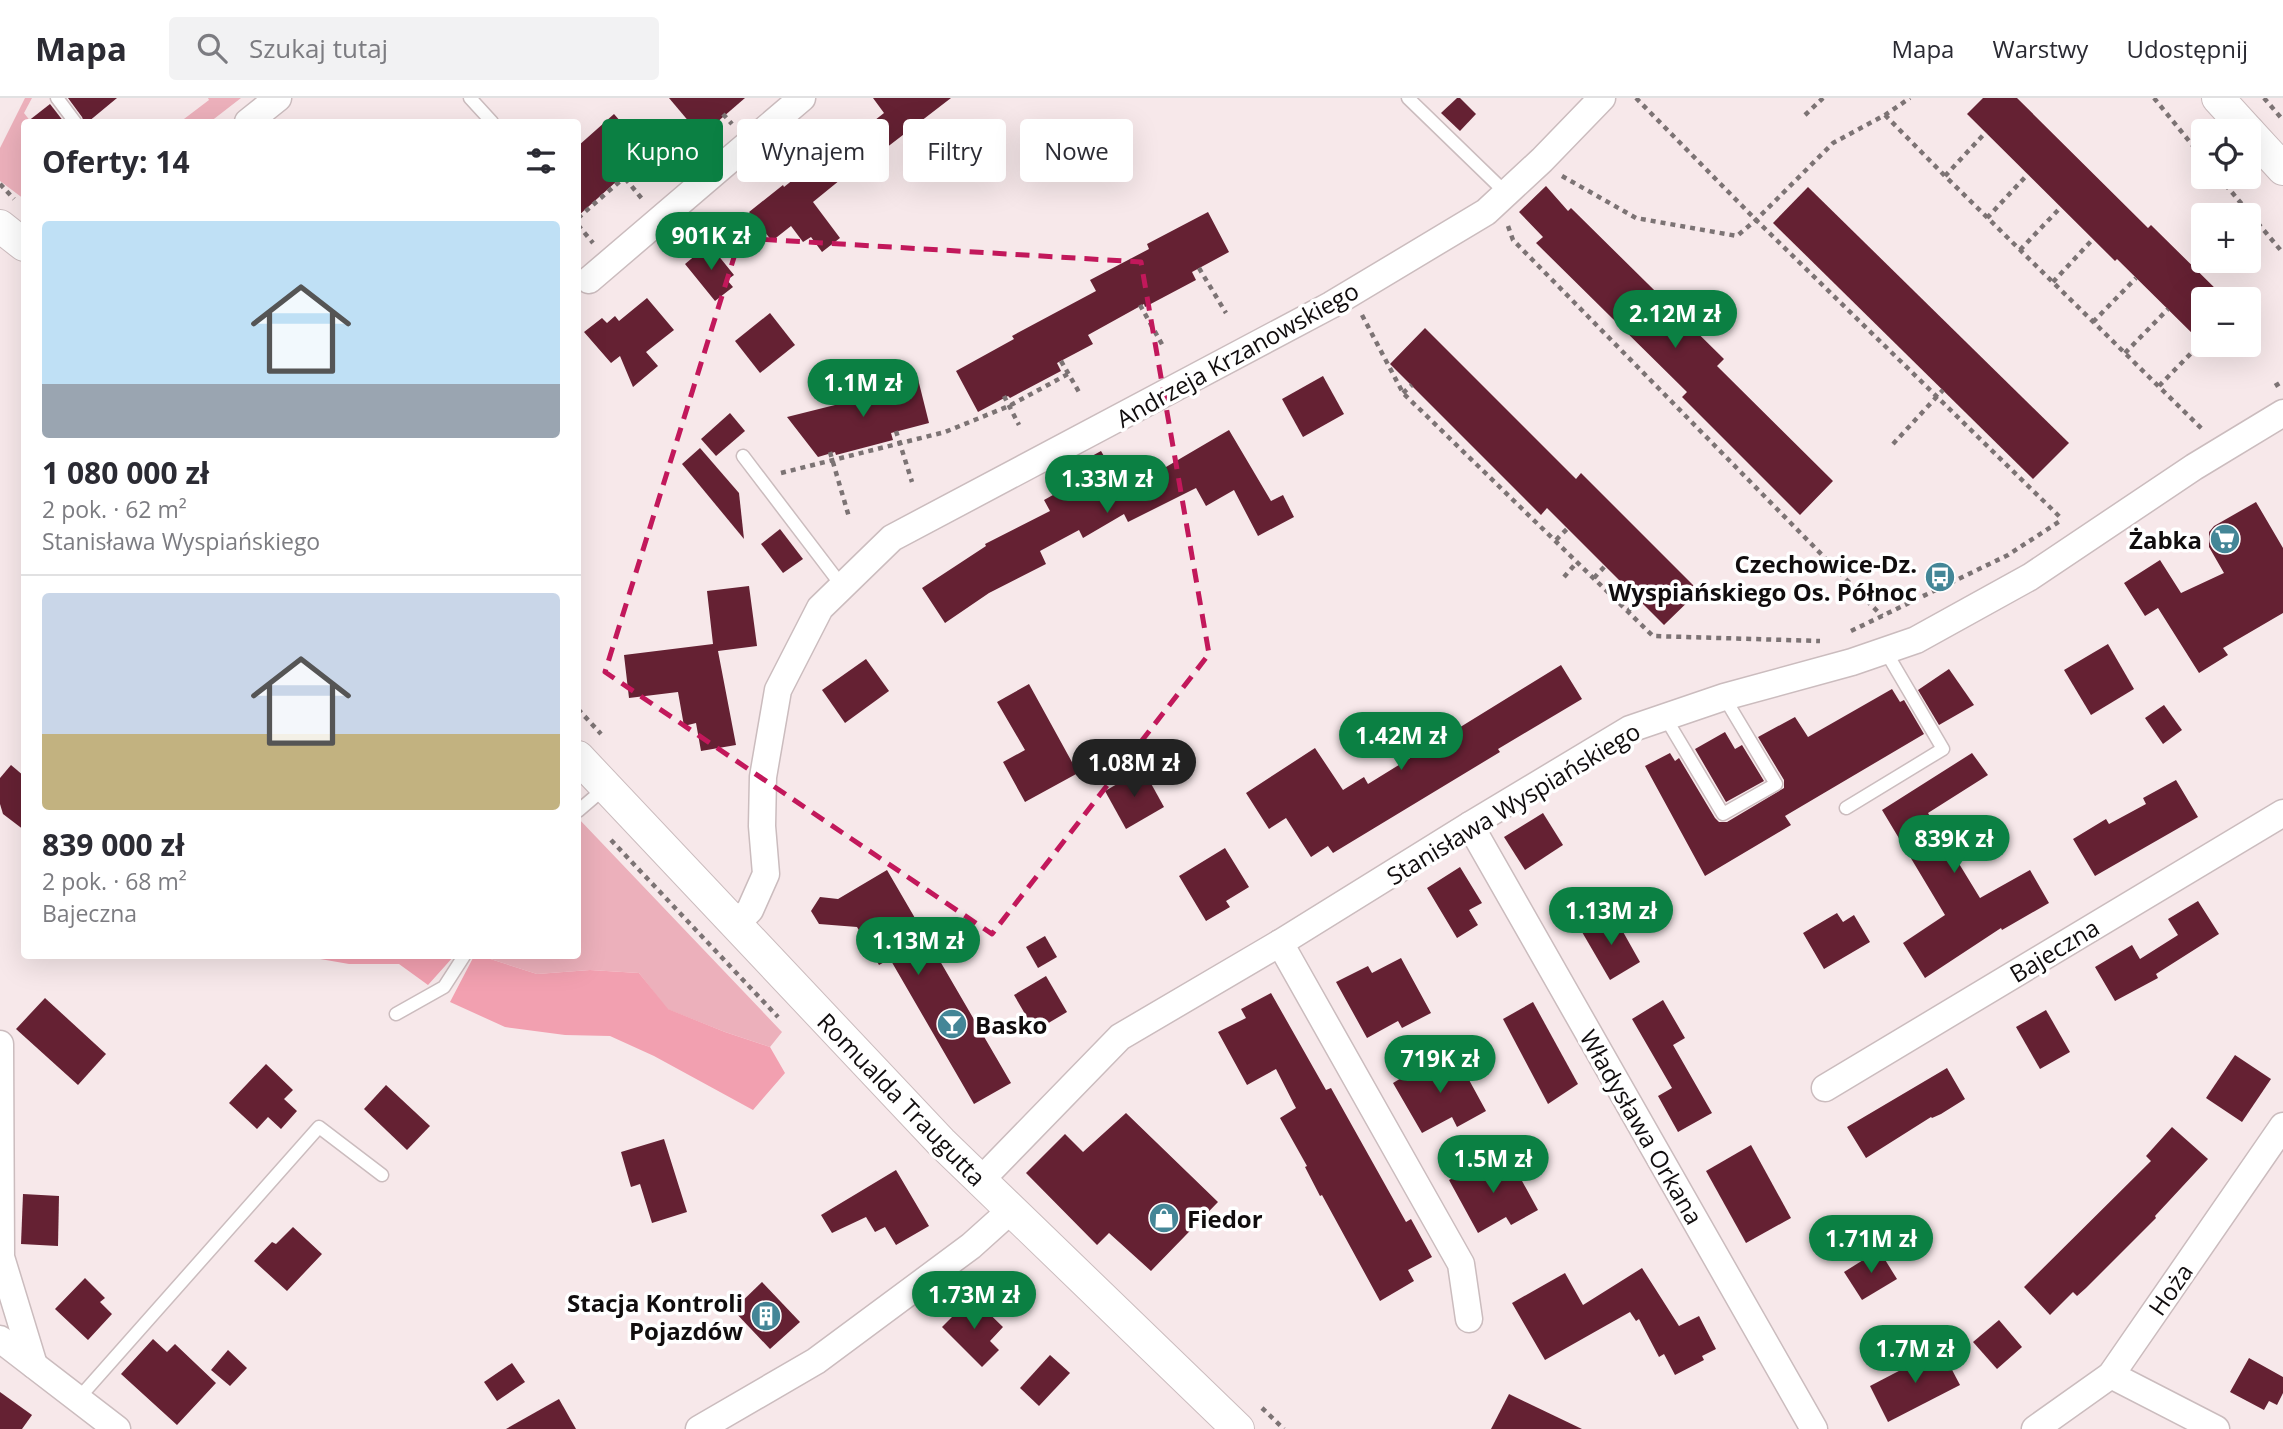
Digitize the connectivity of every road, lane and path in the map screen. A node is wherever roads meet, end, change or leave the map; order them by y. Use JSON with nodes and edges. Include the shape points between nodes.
{"nodes":[{"id":1,"x":57,"y":98,"type":"edge"},
{"id":2,"x":278,"y":98,"type":"edge"},
{"id":3,"x":470,"y":98,"type":"edge"},
{"id":4,"x":802,"y":98,"type":"edge"},
{"id":5,"x":1408,"y":98,"type":"edge"},
{"id":6,"x":1602,"y":98,"type":"edge"},
{"id":7,"x":1636,"y":98,"type":"edge"},
{"id":8,"x":1823,"y":98,"type":"edge"},
{"id":9,"x":2154,"y":98,"type":"edge"},
{"id":10,"x":2218,"y":98,"type":"edge"},
{"id":11,"x":2264,"y":98,"type":"edge"},
{"id":12,"x":1906,"y":99,"type":"edge"},
{"id":13,"x":1805,"y":115,"type":"dead end"},
{"id":14,"x":1885,"y":115,"type":"junction"},
{"id":15,"x":73,"y":119,"type":"edge"},
{"id":16,"x":252,"y":119,"type":"edge"},
{"id":17,"x":489,"y":119,"type":"edge"},
{"id":18,"x":2238,"y":119,"type":"edge"},
{"id":19,"x":2283,"y":120,"type":"edge"},
{"id":20,"x":1986,"y":132,"type":"dead end"},
{"id":21,"x":2191,"y":143,"type":"edge"},
{"id":22,"x":2261,"y":144,"type":"edge"},
{"id":23,"x":2283,"y":169,"type":"edge"},
{"id":24,"x":1551,"y":170,"type":"dead end"},
{"id":25,"x":2028,"y":174,"type":"dead end"},
{"id":26,"x":1945,"y":176,"type":"junction"},
{"id":27,"x":619,"y":182,"type":"edge"},
{"id":28,"x":627,"y":182,"type":"edge"},
{"id":29,"x":2229,"y":189,"type":"edge"},
{"id":30,"x":1506,"y":193,"type":"junction"},
{"id":31,"x":2061,"y":207,"type":"dead end"},
{"id":32,"x":581,"y":215,"type":"edge"},
{"id":33,"x":1987,"y":218,"type":"junction"},
{"id":34,"x":660,"y":220,"type":"junction"},
{"id":35,"x":1756,"y":220,"type":"junction"},
{"id":36,"x":0,"y":226,"type":"edge"},
{"id":37,"x":2093,"y":239,"type":"dead end"},
{"id":38,"x":1513,"y":240,"type":"dead end"},
{"id":39,"x":21,"y":243,"type":"edge"},
{"id":40,"x":1794,"y":244,"type":"dead end"},
{"id":41,"x":2020,"y":250,"type":"junction"},
{"id":42,"x":1787,"y":251,"type":"junction"},
{"id":43,"x":2283,"y":253,"type":"edge"},
{"id":44,"x":1199,"y":268,"type":"dead end"},
{"id":45,"x":2136,"y":278,"type":"dead end"},
{"id":46,"x":589,"y":279,"type":"dead end"},
{"id":47,"x":2053,"y":282,"type":"junction"},
{"id":48,"x":1835,"y":284,"type":"dead end"},
{"id":49,"x":1828,"y":290,"type":"junction"},
{"id":50,"x":1351,"y":292,"type":"junction"},
{"id":51,"x":1140,"y":305,"type":"dead end"},
{"id":52,"x":2168,"y":309,"type":"dead end"},
{"id":53,"x":1226,"y":313,"type":"dead end"},
{"id":54,"x":1870,"y":318,"type":"dead end"},
{"id":55,"x":2093,"y":322,"type":"junction"},
{"id":56,"x":1863,"y":325,"type":"junction"},
{"id":57,"x":1163,"y":346,"type":"dead end"},
{"id":58,"x":1903,"y":351,"type":"dead end"},
{"id":59,"x":2125,"y":353,"type":"junction"},
{"id":60,"x":2191,"y":354,"type":"edge"},
{"id":61,"x":1897,"y":358,"type":"junction"},
{"id":62,"x":1061,"y":361,"type":"dead end"},
{"id":63,"x":1068,"y":374,"type":"junction"},
{"id":64,"x":2283,"y":381,"type":"edge"},
{"id":65,"x":1412,"y":385,"type":"dead end"},
{"id":66,"x":2159,"y":386,"type":"junction"},
{"id":67,"x":1943,"y":390,"type":"dead end"},
{"id":68,"x":2267,"y":391,"type":"dead end"},
{"id":69,"x":1079,"y":393,"type":"dead end"},
{"id":70,"x":1403,"y":393,"type":"junction"},
{"id":71,"x":1004,"y":396,"type":"dead end"},
{"id":72,"x":1936,"y":397,"type":"junction"},
{"id":73,"x":1009,"y":406,"type":"junction"},
{"id":74,"x":2283,"y":413,"type":"edge"},
{"id":75,"x":1975,"y":421,"type":"dead end"},
{"id":76,"x":2214,"y":424,"type":"dead end"},
{"id":77,"x":1018,"y":425,"type":"dead end"},
{"id":78,"x":1969,"y":428,"type":"junction"},
{"id":79,"x":1456,"y":429,"type":"dead end"},
{"id":80,"x":2203,"y":430,"type":"junction"},
{"id":81,"x":896,"y":431,"type":"dead end"},
{"id":82,"x":1449,"y":436,"type":"junction"},
{"id":83,"x":2194,"y":436,"type":"dead end"},
{"id":84,"x":900,"y":443,"type":"junction"},
{"id":85,"x":1893,"y":444,"type":"dead end"},
{"id":86,"x":830,"y":452,"type":"dead end"},
{"id":87,"x":2007,"y":453,"type":"dead end"},
{"id":88,"x":743,"y":456,"type":"dead end"},
{"id":89,"x":833,"y":460,"type":"junction"},
{"id":90,"x":2001,"y":460,"type":"junction"},
{"id":91,"x":1487,"y":461,"type":"dead end"},
{"id":92,"x":1481,"y":468,"type":"junction"},
{"id":93,"x":760,"y":478,"type":"junction"},
{"id":94,"x":912,"y":482,"type":"dead end"},
{"id":95,"x":1521,"y":494,"type":"dead end"},
{"id":96,"x":1514,"y":500,"type":"junction"},
{"id":97,"x":2074,"y":512,"type":"dead end"},
{"id":98,"x":849,"y":517,"type":"dead end"},
{"id":99,"x":2062,"y":519,"type":"junction"},
{"id":100,"x":1567,"y":528,"type":"dead end"},
{"id":101,"x":1556,"y":541,"type":"junction"},
{"id":102,"x":1577,"y":562,"type":"junction"},
{"id":103,"x":1605,"y":566,"type":"dead end"},
{"id":104,"x":1563,"y":577,"type":"dead end"},
{"id":105,"x":1594,"y":578,"type":"junction"},
{"id":106,"x":842,"y":586,"type":"junction"},
{"id":107,"x":1639,"y":600,"type":"dead end"},
{"id":108,"x":1628,"y":611,"type":"junction"},
{"id":109,"x":1882,"y":616,"type":"junction"},
{"id":110,"x":1845,"y":635,"type":"dead end"},
{"id":111,"x":1833,"y":641,"type":"dead end"},
{"id":112,"x":1886,"y":652,"type":"junction"},
{"id":113,"x":1724,"y":697,"type":"junction"},
{"id":114,"x":1665,"y":717,"type":"junction"},
{"id":115,"x":581,"y":760,"type":"edge"},
{"id":116,"x":606,"y":787,"type":"junction"},
{"id":117,"x":581,"y":808,"type":"edge"},
{"id":118,"x":1846,"y":808,"type":"dead end"},
{"id":119,"x":2283,"y":813,"type":"edge"},
{"id":120,"x":1470,"y":825,"type":"junction"},
{"id":121,"x":736,"y":924,"type":"junction"},
{"id":122,"x":1280,"y":943,"type":"junction"},
{"id":123,"x":462,"y":959,"type":"edge"},
{"id":124,"x":396,"y":1014,"type":"dead end"},
{"id":125,"x":0,"y":1044,"type":"edge"},
{"id":126,"x":1825,"y":1088,"type":"dead end"},
{"id":127,"x":2283,"y":1126,"type":"edge"},
{"id":128,"x":382,"y":1175,"type":"dead end"},
{"id":129,"x":980,"y":1181,"type":"junction"},
{"id":130,"x":1010,"y":1211,"type":"junction"},
{"id":131,"x":1469,"y":1319,"type":"dead end"},
{"id":132,"x":0,"y":1339,"type":"edge"},
{"id":133,"x":34,"y":1365,"type":"junction"},
{"id":134,"x":2111,"y":1375,"type":"junction"},
{"id":135,"x":78,"y":1399,"type":"junction"},
{"id":136,"x":117,"y":1429,"type":"edge"},
{"id":137,"x":699,"y":1429,"type":"edge"},
{"id":138,"x":1238,"y":1429,"type":"edge"},
{"id":139,"x":1814,"y":1429,"type":"edge"},
{"id":140,"x":2035,"y":1429,"type":"edge"},
{"id":141,"x":2216,"y":1429,"type":"edge"}],
"edges":[{"from":1,"to":15,"type":"lane"},
{"from":2,"to":16,"type":"street"},
{"from":3,"to":17,"type":"lane"},
{"from":4,"to":34,"type":"street"},
{"from":5,"to":30,"type":"lane"},
{"from":6,"to":30,"type":"street","name":"Andrzeja Krzanowskiego"},
{"from":7,"to":35,"type":"path"},
{"from":8,"to":13,"type":"path"},
{"from":9,"to":21,"type":"path"},
{"from":10,"to":18,"type":"street"},
{"from":11,"to":19,"type":"path"},
{"from":12,"to":14,"type":"path"},
{"from":14,"to":26,"type":"path"},
{"from":14,"to":35,"type":"path","via":[[1833,143]]},
{"from":20,"to":26,"type":"path"},
{"from":22,"to":23,"type":"street"},
{"from":24,"to":35,"type":"path","via":[[1636,218],[1737,236]]},
{"from":25,"to":33,"type":"path"},
{"from":26,"to":33,"type":"path"},
{"from":27,"to":32,"type":"path"},
{"from":28,"to":34,"type":"path"},
{"from":29,"to":43,"type":"path"},
{"from":30,"to":50,"type":"street","name":"Andrzeja Krzanowskiego","via":[[1486,212]]},
{"from":31,"to":41,"type":"path"},
{"from":33,"to":41,"type":"path"},
{"from":34,"to":46,"type":"street"},
{"from":35,"to":42,"type":"path"},
{"from":36,"to":39,"type":"street"},
{"from":37,"to":47,"type":"path"},
{"from":38,"to":109,"type":"path"},
{"from":40,"to":42,"type":"path"},
{"from":41,"to":47,"type":"path"},
{"from":42,"to":49,"type":"path"},
{"from":44,"to":53,"type":"path"},
{"from":45,"to":55,"type":"path"},
{"from":47,"to":55,"type":"path"},
{"from":48,"to":49,"type":"path"},
{"from":49,"to":56,"type":"path"},
{"from":50,"to":70,"type":"path"},
{"from":50,"to":106,"type":"street","name":"Andrzeja Krzanowskiego","via":[[892,538]]},
{"from":51,"to":57,"type":"path"},
{"from":52,"to":59,"type":"path"},
{"from":54,"to":56,"type":"path"},
{"from":55,"to":59,"type":"path"},
{"from":56,"to":61,"type":"path"},
{"from":58,"to":61,"type":"path"},
{"from":59,"to":66,"type":"path"},
{"from":60,"to":66,"type":"path"},
{"from":61,"to":72,"type":"path"},
{"from":62,"to":63,"type":"path"},
{"from":63,"to":69,"type":"path"},
{"from":63,"to":73,"type":"path"},
{"from":64,"to":68,"type":"path"},
{"from":65,"to":70,"type":"path"},
{"from":66,"to":80,"type":"path"},
{"from":67,"to":72,"type":"path"},
{"from":70,"to":82,"type":"path"},
{"from":71,"to":73,"type":"path"},
{"from":72,"to":78,"type":"path"},
{"from":72,"to":85,"type":"path"},
{"from":73,"to":77,"type":"path"},
{"from":73,"to":84,"type":"path","via":[[945,432]]},
{"from":74,"to":112,"type":"street","name":"Stanisława Wyspiańskiego","via":[[2030,577]]},
{"from":75,"to":78,"type":"path"},
{"from":76,"to":80,"type":"path"},
{"from":78,"to":90,"type":"path"},
{"from":79,"to":82,"type":"path"},
{"from":80,"to":83,"type":"path"},
{"from":81,"to":84,"type":"path"},
{"from":82,"to":92,"type":"path"},
{"from":84,"to":89,"type":"path"},
{"from":84,"to":94,"type":"path"},
{"from":86,"to":89,"type":"path"},
{"from":87,"to":90,"type":"path"},
{"from":88,"to":93,"type":"lane"},
{"from":89,"to":93,"type":"path"},
{"from":89,"to":98,"type":"path"},
{"from":90,"to":99,"type":"path"},
{"from":91,"to":92,"type":"path"},
{"from":92,"to":96,"type":"path"},
{"from":93,"to":106,"type":"lane"},
{"from":95,"to":96,"type":"path"},
{"from":96,"to":101,"type":"path"},
{"from":97,"to":99,"type":"path"},
{"from":99,"to":109,"type":"path","via":[[2008,555]]},
{"from":100,"to":101,"type":"path"},
{"from":101,"to":102,"type":"path"},
{"from":102,"to":104,"type":"path"},
{"from":102,"to":105,"type":"path"},
{"from":103,"to":105,"type":"path"},
{"from":105,"to":108,"type":"path"},
{"from":106,"to":121,"type":"street","name":"Andrzeja Krzanowskiego","via":[[820,608],[778,690],[763,777],[766,874],[750,910]]},
{"from":107,"to":108,"type":"path"},
{"from":108,"to":111,"type":"path","via":[[1653,636]]},
{"from":109,"to":110,"type":"path"},
{"from":112,"to":113,"type":"street","name":"Stanisława Wyspiańskiego"},
{"from":112,"to":118,"type":"lane","via":[[1943,750]]},
{"from":113,"to":114,"type":"street","name":"Stanisława Wyspiańskiego"},
{"from":113,"to":114,"type":"lane","via":[[1776,784],[1723,814]]},
{"from":114,"to":120,"type":"street","name":"Stanisława Wyspiańskiego","via":[[1630,729]]},
{"from":115,"to":116,"type":"street","name":"Romualda Traugutta"},
{"from":116,"to":117,"type":"lane"},
{"from":116,"to":121,"type":"street","name":"Romualda Traugutta"},
{"from":119,"to":126,"type":"street","name":"Bajeczna"},
{"from":120,"to":122,"type":"street","name":"Stanisława Wyspiańskiego"},
{"from":120,"to":139,"type":"street","name":"Władysława Orkana"},
{"from":121,"to":129,"type":"street","name":"Romualda Traugutta"},
{"from":122,"to":129,"type":"street","name":"Stanisława Wyspiańskiego","via":[[1121,1037]]},
{"from":122,"to":131,"type":"street","via":[[1461,1264]]},
{"from":123,"to":124,"type":"lane","via":[[444,987]]},
{"from":125,"to":133,"type":"street","via":[[1,1257]]},
{"from":127,"to":134,"type":"street","name":"Hoża"},
{"from":128,"to":135,"type":"lane","via":[[319,1127]]},
{"from":129,"to":130,"type":"street","name":"Romualda Traugutta"},
{"from":130,"to":137,"type":"street","via":[[971,1246],[816,1361]]},
{"from":130,"to":138,"type":"street","name":"Romualda Traugutta"},
{"from":132,"to":133,"type":"street"},
{"from":133,"to":135,"type":"street"},
{"from":134,"to":140,"type":"street","name":"Hoża"},
{"from":134,"to":141,"type":"street"},
{"from":135,"to":136,"type":"street"}]}
